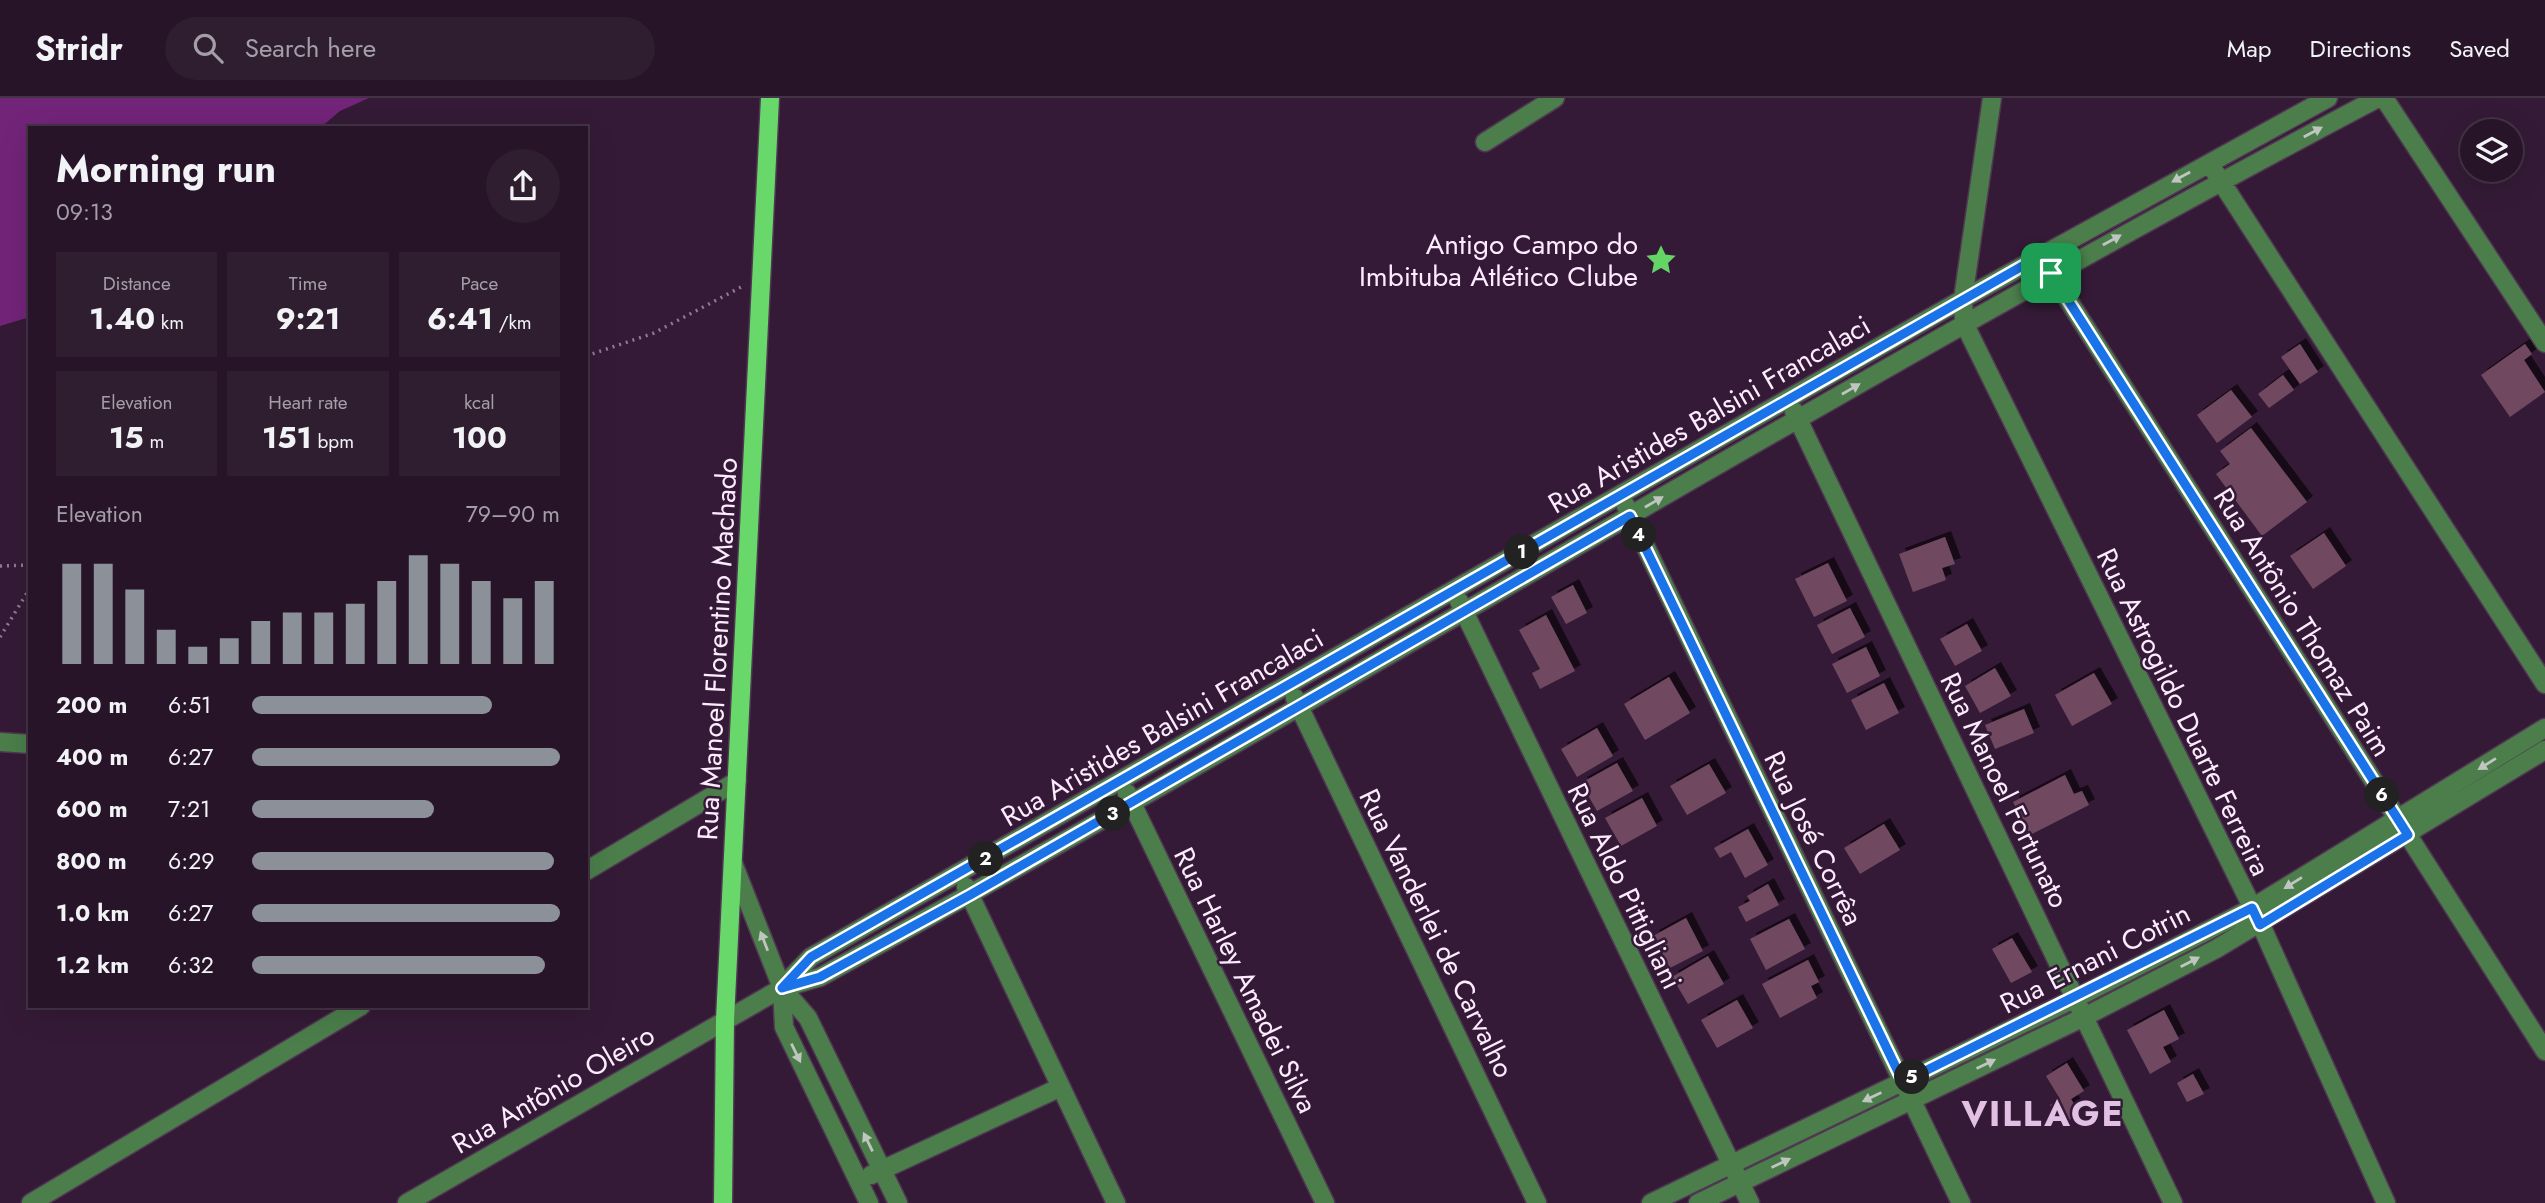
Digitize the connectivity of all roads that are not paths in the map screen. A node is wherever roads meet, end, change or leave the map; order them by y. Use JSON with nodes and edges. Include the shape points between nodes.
{"nodes":[{"id":1,"x":770,"y":98,"type":"edge"},
{"id":2,"x":1555,"y":98,"type":"edge"},
{"id":3,"x":1992,"y":98,"type":"edge"},
{"id":4,"x":2328,"y":98,"type":"edge"},
{"id":5,"x":2378,"y":98,"type":"edge"},
{"id":6,"x":2384,"y":98,"type":"edge"},
{"id":7,"x":1485,"y":142,"type":"dead end"},
{"id":8,"x":2208,"y":162,"type":"junction"},
{"id":9,"x":2221,"y":181,"type":"junction"},
{"id":10,"x":2040,"y":256,"type":"junction"},
{"id":11,"x":2051,"y":273,"type":"junction"},
{"id":12,"x":1963,"y":299,"type":"junction"},
{"id":13,"x":1964,"y":323,"type":"junction"},
{"id":14,"x":2545,"y":343,"type":"edge"},
{"id":15,"x":1788,"y":399,"type":"junction"},
{"id":16,"x":1798,"y":419,"type":"junction"},
{"id":17,"x":1621,"y":495,"type":"junction"},
{"id":18,"x":1630,"y":516,"type":"junction"},
{"id":19,"x":1454,"y":591,"type":"junction"},
{"id":20,"x":1464,"y":611,"type":"junction"},
{"id":21,"x":2545,"y":684,"type":"edge"},
{"id":22,"x":1289,"y":686,"type":"junction"},
{"id":23,"x":1298,"y":706,"type":"junction"},
{"id":24,"x":2545,"y":728,"type":"edge"},
{"id":25,"x":0,"y":742,"type":"edge"},
{"id":26,"x":28,"y":744,"type":"edge"},
{"id":27,"x":2545,"y":750,"type":"edge"},
{"id":28,"x":1121,"y":780,"type":"junction"},
{"id":29,"x":737,"y":781,"type":"junction"},
{"id":30,"x":1132,"y":803,"type":"junction"},
{"id":31,"x":2397,"y":819,"type":"junction"},
{"id":32,"x":2408,"y":835,"type":"junction"},
{"id":33,"x":733,"y":863,"type":"junction"},
{"id":34,"x":588,"y":870,"type":"edge"},
{"id":35,"x":960,"y":874,"type":"junction"},
{"id":36,"x":970,"y":895,"type":"junction"},
{"id":37,"x":2252,"y":908,"type":"junction"},
{"id":38,"x":2260,"y":925,"type":"junction"},
{"id":39,"x":782,"y":988,"type":"junction"},
{"id":40,"x":2076,"y":998,"type":"junction"},
{"id":41,"x":358,"y":1008,"type":"edge"},
{"id":42,"x":2084,"y":1017,"type":"junction"},
{"id":43,"x":726,"y":1020,"type":"junction"},
{"id":44,"x":2545,"y":1051,"type":"edge"},
{"id":45,"x":1903,"y":1082,"type":"junction"},
{"id":46,"x":1061,"y":1087,"type":"junction"},
{"id":47,"x":1911,"y":1100,"type":"junction"},
{"id":48,"x":1731,"y":1164,"type":"junction"},
{"id":49,"x":882,"y":1170,"type":"junction"},
{"id":50,"x":859,"y":1181,"type":"junction"},
{"id":51,"x":1740,"y":1183,"type":"junction"},
{"id":52,"x":31,"y":1203,"type":"edge"},
{"id":53,"x":407,"y":1203,"type":"edge"},
{"id":54,"x":723,"y":1203,"type":"edge"},
{"id":55,"x":869,"y":1203,"type":"edge"},
{"id":56,"x":898,"y":1203,"type":"edge"},
{"id":57,"x":1116,"y":1203,"type":"edge"},
{"id":58,"x":1325,"y":1203,"type":"edge"},
{"id":59,"x":1537,"y":1203,"type":"edge"},
{"id":60,"x":1651,"y":1203,"type":"edge"},
{"id":61,"x":1698,"y":1203,"type":"edge"},
{"id":62,"x":1750,"y":1203,"type":"edge"},
{"id":63,"x":1961,"y":1203,"type":"edge"},
{"id":64,"x":2173,"y":1203,"type":"edge"},
{"id":65,"x":2386,"y":1203,"type":"edge"}],
"edges":[{"from":1,"to":29,"type":"main road","name":"Rua Manoel Florentino Machado"},
{"from":2,"to":7,"type":"street"},
{"from":3,"to":12,"type":"street"},
{"from":4,"to":8,"type":"street","name":"Rua Aristides Balsini Francalaci"},
{"from":9,"to":5,"type":"street","name":"Rua Aristides Balsini Francalaci","one_way":true},
{"from":6,"to":14,"type":"street"},
{"from":8,"to":9,"type":"street"},
{"from":8,"to":10,"type":"street","name":"Rua Aristides Balsini Francalaci","one_way":true},
{"from":11,"to":9,"type":"street","name":"Rua Aristides Balsini Francalaci","one_way":true},
{"from":9,"to":21,"type":"street"},
{"from":10,"to":11,"type":"street","name":"Rua Antônio Thomaz Paim"},
{"from":10,"to":12,"type":"street","name":"Rua Aristides Balsini Francalaci"},
{"from":11,"to":13,"type":"street","name":"Rua Aristides Balsini Francalaci"},
{"from":11,"to":31,"type":"street","name":"Rua Antônio Thomaz Paim"},
{"from":12,"to":13,"type":"street"},
{"from":12,"to":15,"type":"street","name":"Rua Aristides Balsini Francalaci"},
{"from":16,"to":13,"type":"street","name":"Rua Aristides Balsini Francalaci","one_way":true},
{"from":13,"to":37,"type":"street","name":"Rua Astrogildo Duarte Ferreira"},
{"from":15,"to":16,"type":"street","name":"Rua Manoel Fortunato"},
{"from":15,"to":17,"type":"street","name":"Rua Aristides Balsini Francalaci"},
{"from":18,"to":16,"type":"street","name":"Rua Aristides Balsini Francalaci","one_way":true},
{"from":16,"to":40,"type":"street","name":"Rua Manoel Fortunato"},
{"from":17,"to":18,"type":"street","name":"Rua José Corrêa"},
{"from":17,"to":19,"type":"street","name":"Rua Aristides Balsini Francalaci"},
{"from":18,"to":20,"type":"street","name":"Rua Aristides Balsini Francalaci"},
{"from":18,"to":45,"type":"street","name":"Rua José Corrêa"},
{"from":19,"to":20,"type":"street","name":"Rua Aldo Pittigliani"},
{"from":19,"to":22,"type":"street","name":"Rua Aristides Balsini Francalaci"},
{"from":20,"to":23,"type":"street","name":"Rua Aristides Balsini Francalaci"},
{"from":20,"to":48,"type":"street","name":"Rua Aldo Pittigliani"},
{"from":22,"to":23,"type":"street","name":"Rua Vanderlei de Carvalho"},
{"from":22,"to":28,"type":"street","name":"Rua Aristides Balsini Francalaci"},
{"from":23,"to":30,"type":"street","name":"Rua Aristides Balsini Francalaci"},
{"from":23,"to":59,"type":"street","name":"Rua Vanderlei de Carvalho"},
{"from":24,"to":31,"type":"street","name":"Rua Ernani Cotrin","one_way":true},
{"from":25,"to":26,"type":"street"},
{"from":27,"to":32,"type":"street","name":"Rua Ernani Cotrin"},
{"from":28,"to":30,"type":"street","name":"Rua Harley Amadei Silva"},
{"from":28,"to":35,"type":"street","name":"Rua Aristides Balsini Francalaci"},
{"from":29,"to":33,"type":"main road","name":"Rua Manoel Florentino Machado"},
{"from":29,"to":34,"type":"street"},
{"from":30,"to":36,"type":"street","name":"Rua Aristides Balsini Francalaci"},
{"from":30,"to":58,"type":"street","name":"Rua Harley Amadei Silva"},
{"from":31,"to":32,"type":"street","name":"Rua Antônio Thomaz Paim"},
{"from":31,"to":37,"type":"street","name":"Rua Ernani Cotrin","one_way":true},
{"from":32,"to":38,"type":"street","name":"Rua Ernani Cotrin"},
{"from":32,"to":44,"type":"street","name":"Rua Antônio Thomaz Paim"},
{"from":39,"to":33,"type":"street","one_way":true},
{"from":33,"to":43,"type":"main road","name":"Rua Manoel Florentino Machado"},
{"from":35,"to":36,"type":"street"},
{"from":35,"to":39,"type":"street","name":"Rua Aristides Balsini Francalaci","via":[[811,957]]},
{"from":36,"to":39,"type":"street","name":"Rua Aristides Balsini Francalaci","via":[[820,977]]},
{"from":36,"to":46,"type":"street"},
{"from":37,"to":38,"type":"street","name":"Rua Astrogildo Duarte Ferreira"},
{"from":37,"to":40,"type":"street","name":"Rua Ernani Cotrin"},
{"from":42,"to":38,"type":"street","name":"Rua Ernani Cotrin","one_way":true},
{"from":38,"to":65,"type":"street","name":"Rua Astrogildo Duarte Ferreira"},
{"from":39,"to":43,"type":"street","name":"Rua Antônio Oleiro"},
{"from":49,"to":39,"type":"street","one_way":true,"via":[[808,1018]]},
{"from":39,"to":50,"type":"street","one_way":true,"via":[[784,1027]]},
{"from":40,"to":42,"type":"street","name":"Rua Manoel Fortunato"},
{"from":40,"to":45,"type":"street","name":"Rua Ernani Cotrin"},
{"from":41,"to":52,"type":"street"},
{"from":47,"to":42,"type":"street","name":"Rua Ernani Cotrin","one_way":true},
{"from":42,"to":64,"type":"street","name":"Rua Manoel Fortunato"},
{"from":43,"to":53,"type":"street","name":"Rua Antônio Oleiro"},
{"from":43,"to":54,"type":"main road","name":"Rua Manoel Florentino Machado"},
{"from":45,"to":47,"type":"street","name":"Rua José Corrêa"},
{"from":45,"to":48,"type":"street","name":"Rua Ernani Cotrin","one_way":true},
{"from":46,"to":49,"type":"street"},
{"from":46,"to":57,"type":"street"},
{"from":51,"to":47,"type":"street","name":"Rua Ernani Cotrin","one_way":true},
{"from":47,"to":63,"type":"street","name":"Rua José Corrêa"},
{"from":48,"to":51,"type":"street","name":"Rua Aldo Pittigliani"},
{"from":48,"to":60,"type":"street","name":"Rua Ernani Cotrin"},
{"from":49,"to":50,"type":"street"},
{"from":49,"to":56,"type":"street"},
{"from":50,"to":55,"type":"street"},
{"from":51,"to":61,"type":"street","name":"Rua Ernani Cotrin"},
{"from":51,"to":62,"type":"street","name":"Rua Aldo Pittigliani"}]}
